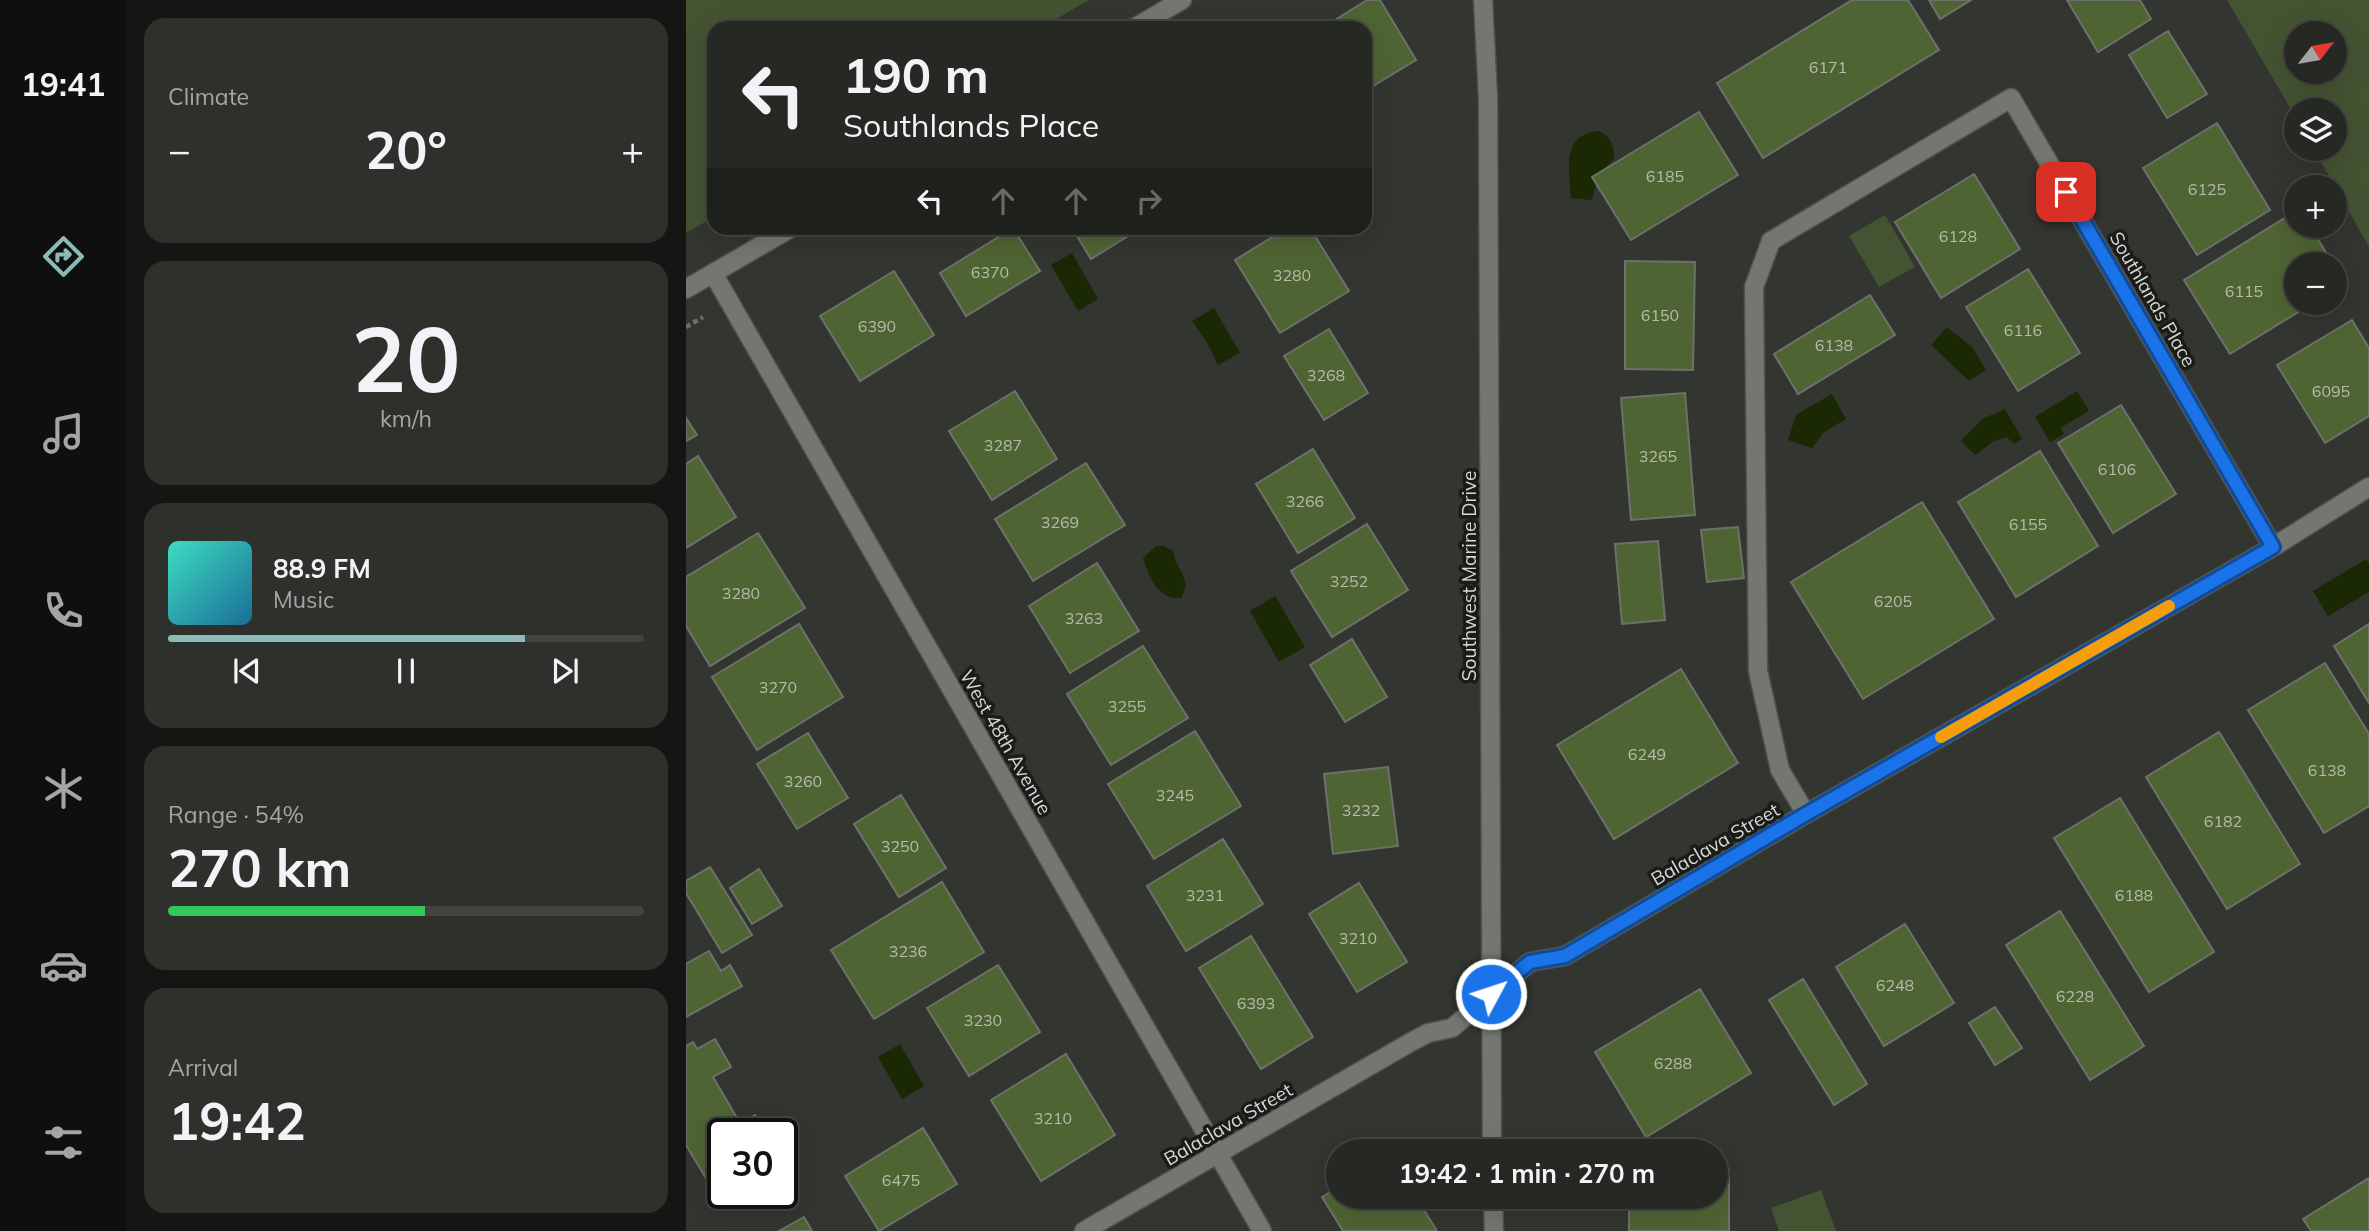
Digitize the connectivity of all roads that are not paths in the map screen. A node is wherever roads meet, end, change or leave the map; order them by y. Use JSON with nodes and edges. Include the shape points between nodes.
{"nodes":[{"id":1,"x":1182,"y":0,"type":"edge"},
{"id":2,"x":1483,"y":0,"type":"edge"},
{"id":3,"x":1146,"y":21,"type":"edge"},
{"id":4,"x":779,"y":235,"type":"edge"},
{"id":5,"x":713,"y":273,"type":"junction"},
{"id":6,"x":686,"y":289,"type":"edge"},
{"id":7,"x":2369,"y":487,"type":"edge"},
{"id":8,"x":2273,"y":547,"type":"junction"},
{"id":9,"x":1806,"y":814,"type":"junction"},
{"id":10,"x":1491,"y":994,"type":"junction"},
{"id":11,"x":1492,"y":1139,"type":"edge"},
{"id":12,"x":1217,"y":1154,"type":"junction"},
{"id":13,"x":1493,"y":1209,"type":"edge"},
{"id":14,"x":1084,"y":1231,"type":"edge"},
{"id":15,"x":1262,"y":1231,"type":"edge"},
{"id":16,"x":1494,"y":1231,"type":"edge"}],
"edges":[{"from":1,"to":3,"type":"street"},
{"from":2,"to":10,"type":"street","name":"Southwest Marine Drive","via":[[1488,97]]},
{"from":4,"to":5,"type":"street"},
{"from":5,"to":6,"type":"street"},
{"from":5,"to":12,"type":"street","name":"West 48th Avenue"},
{"from":7,"to":8,"type":"street","name":"Balaclava Street"},
{"from":8,"to":9,"type":"street","name":"Balaclava Street"},
{"from":8,"to":9,"type":"street","name":"Southlands Place","via":[[2011,97],[1771,242],[1754,287],[1758,671],[1780,770]]},
{"from":9,"to":10,"type":"street","name":"Balaclava Street","via":[[1565,956],[1530,962]]},
{"from":10,"to":11,"type":"street","name":"Southwest Marine Drive"},
{"from":10,"to":12,"type":"street","name":"Balaclava Street","via":[[1452,1028],[1411,1042]]},
{"from":12,"to":14,"type":"street","name":"Balaclava Street"},
{"from":12,"to":15,"type":"street","name":"West 48th Avenue"},
{"from":13,"to":16,"type":"street"}]}
